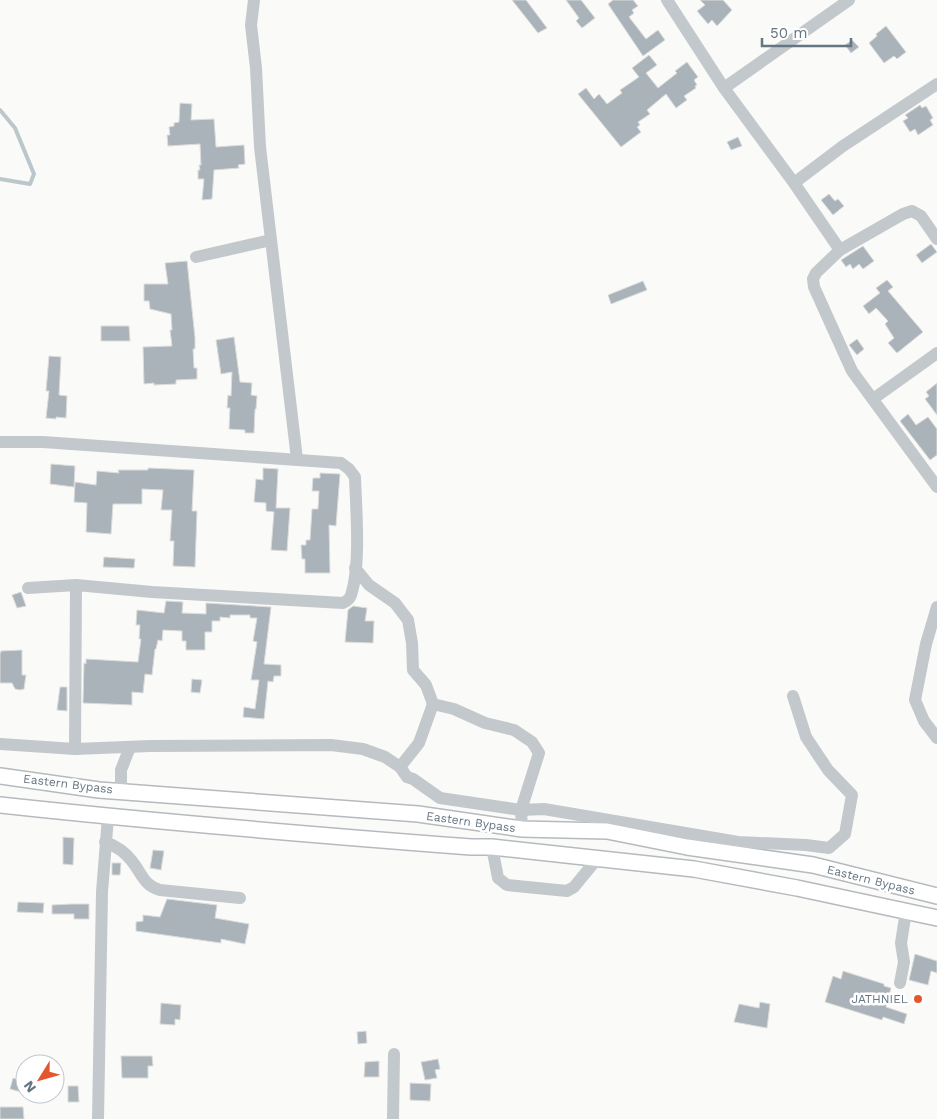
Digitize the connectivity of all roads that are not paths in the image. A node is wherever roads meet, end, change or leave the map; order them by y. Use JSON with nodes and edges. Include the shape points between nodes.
{"nodes":[{"id":1,"x":254,"y":0,"type":"edge"},
{"id":2,"x":667,"y":0,"type":"edge"},
{"id":3,"x":849,"y":0,"type":"edge"},
{"id":4,"x":937,"y":84,"type":"edge"},
{"id":5,"x":724,"y":88,"type":"junction"},
{"id":6,"x":794,"y":183,"type":"junction"},
{"id":7,"x":937,"y":239,"type":"edge"},
{"id":8,"x":272,"y":240,"type":"junction"},
{"id":9,"x":840,"y":250,"type":"junction"},
{"id":10,"x":196,"y":256,"type":"dead end"},
{"id":11,"x":935,"y":360,"type":"edge"},
{"id":12,"x":873,"y":399,"type":"junction"},
{"id":13,"x":0,"y":442,"type":"edge"},
{"id":14,"x":296,"y":459,"type":"junction"},
{"id":15,"x":937,"y":487,"type":"edge"},
{"id":16,"x":355,"y":568,"type":"junction"},
{"id":17,"x":76,"y":586,"type":"junction"},
{"id":18,"x":28,"y":588,"type":"dead end"},
{"id":19,"x":937,"y":607,"type":"edge"},
{"id":20,"x":794,"y":696,"type":"dead end"},
{"id":21,"x":433,"y":704,"type":"junction"},
{"id":22,"x":937,"y":738,"type":"edge"},
{"id":23,"x":0,"y":744,"type":"edge"},
{"id":24,"x":130,"y":747,"type":"junction"},
{"id":25,"x":75,"y":749,"type":"junction"},
{"id":26,"x":400,"y":767,"type":"junction"},
{"id":27,"x":0,"y":776,"type":"edge"},
{"id":28,"x":121,"y":790,"type":"junction"},
{"id":29,"x":150,"y":793,"type":"junction"},
{"id":30,"x":0,"y":805,"type":"edge"},
{"id":31,"x":521,"y":810,"type":"junction"},
{"id":32,"x":108,"y":817,"type":"junction"},
{"id":33,"x":149,"y":819,"type":"junction"},
{"id":34,"x":522,"y":829,"type":"junction"},
{"id":35,"x":106,"y":842,"type":"junction"},
{"id":36,"x":492,"y":847,"type":"junction"},
{"id":37,"x":597,"y":859,"type":"junction"},
{"id":38,"x":937,"y":896,"type":"edge"},
{"id":39,"x":240,"y":898,"type":"dead end"},
{"id":40,"x":906,"y":911,"type":"junction"},
{"id":41,"x":937,"y":918,"type":"edge"},
{"id":42,"x":900,"y":983,"type":"dead end"},
{"id":43,"x":394,"y":1054,"type":"dead end"},
{"id":44,"x":98,"y":1119,"type":"edge"},
{"id":45,"x":393,"y":1119,"type":"edge"}],
"edges":[{"from":1,"to":8,"type":"street","via":[[251,25],[260,148]]},
{"from":2,"to":5,"type":"street"},
{"from":3,"to":5,"type":"street"},
{"from":4,"to":6,"type":"street","via":[[843,146]]},
{"from":5,"to":6,"type":"street"},
{"from":6,"to":9,"type":"street"},
{"from":7,"to":9,"type":"street","via":[[921,216],[912,211]]},
{"from":8,"to":10,"type":"street"},
{"from":8,"to":14,"type":"street"},
{"from":9,"to":12,"type":"street","via":[[816,273],[814,287],[852,371]]},
{"from":11,"to":12,"type":"street"},
{"from":12,"to":15,"type":"street"},
{"from":13,"to":14,"type":"street"},
{"from":14,"to":16,"type":"street","via":[[341,463],[355,477]]},
{"from":16,"to":17,"type":"street","via":[[351,595],[343,603]]},
{"from":16,"to":21,"type":"street","via":[[368,585],[395,602],[408,620],[413,670],[426,685]]},
{"from":17,"to":18,"type":"street"},
{"from":17,"to":25,"type":"street"},
{"from":19,"to":22,"type":"street","via":[[915,700],[924,721]]},
{"from":20,"to":31,"type":"street","via":[[806,737],[828,770],[852,795],[845,834],[829,848],[738,842],[544,809]]},
{"from":21,"to":26,"type":"street","via":[[419,742]]},
{"from":21,"to":31,"type":"street","via":[[514,730],[532,742],[539,753]]},
{"from":23,"to":25,"type":"street"},
{"from":24,"to":25,"type":"street"},
{"from":24,"to":26,"type":"street","via":[[331,745],[363,749]]},
{"from":24,"to":28,"type":"street","via":[[121,770]]},
{"from":26,"to":31,"type":"street","via":[[407,777],[440,798]]},
{"from":27,"to":28,"type":"main road","name":"Eastern Bypass","via":[[99,790]]},
{"from":28,"to":29,"type":"main road","name":"Eastern Bypass"},
{"from":29,"to":33,"type":"main road"},
{"from":29,"to":34,"type":"main road","name":"Eastern Bypass","via":[[418,814]]},
{"from":30,"to":32,"type":"main road","name":"Eastern Bypass"},
{"from":31,"to":34,"type":"street"},
{"from":32,"to":33,"type":"main road","name":"Eastern Bypass"},
{"from":32,"to":35,"type":"street"},
{"from":33,"to":36,"type":"main road","name":"Eastern Bypass"},
{"from":34,"to":38,"type":"main road","name":"Eastern Bypass","via":[[608,832],[813,865]]},
{"from":35,"to":39,"type":"street","via":[[122,850],[151,887]]},
{"from":35,"to":44,"type":"street","via":[[102,892]]},
{"from":36,"to":37,"type":"main road","name":"Eastern Bypass"},
{"from":36,"to":37,"type":"street","via":[[498,878],[507,885],[567,891]]},
{"from":37,"to":40,"type":"main road","name":"Eastern Bypass","via":[[694,869]]},
{"from":40,"to":41,"type":"main road","name":"Eastern Bypass"},
{"from":40,"to":42,"type":"street"},
{"from":43,"to":45,"type":"street"}]}
